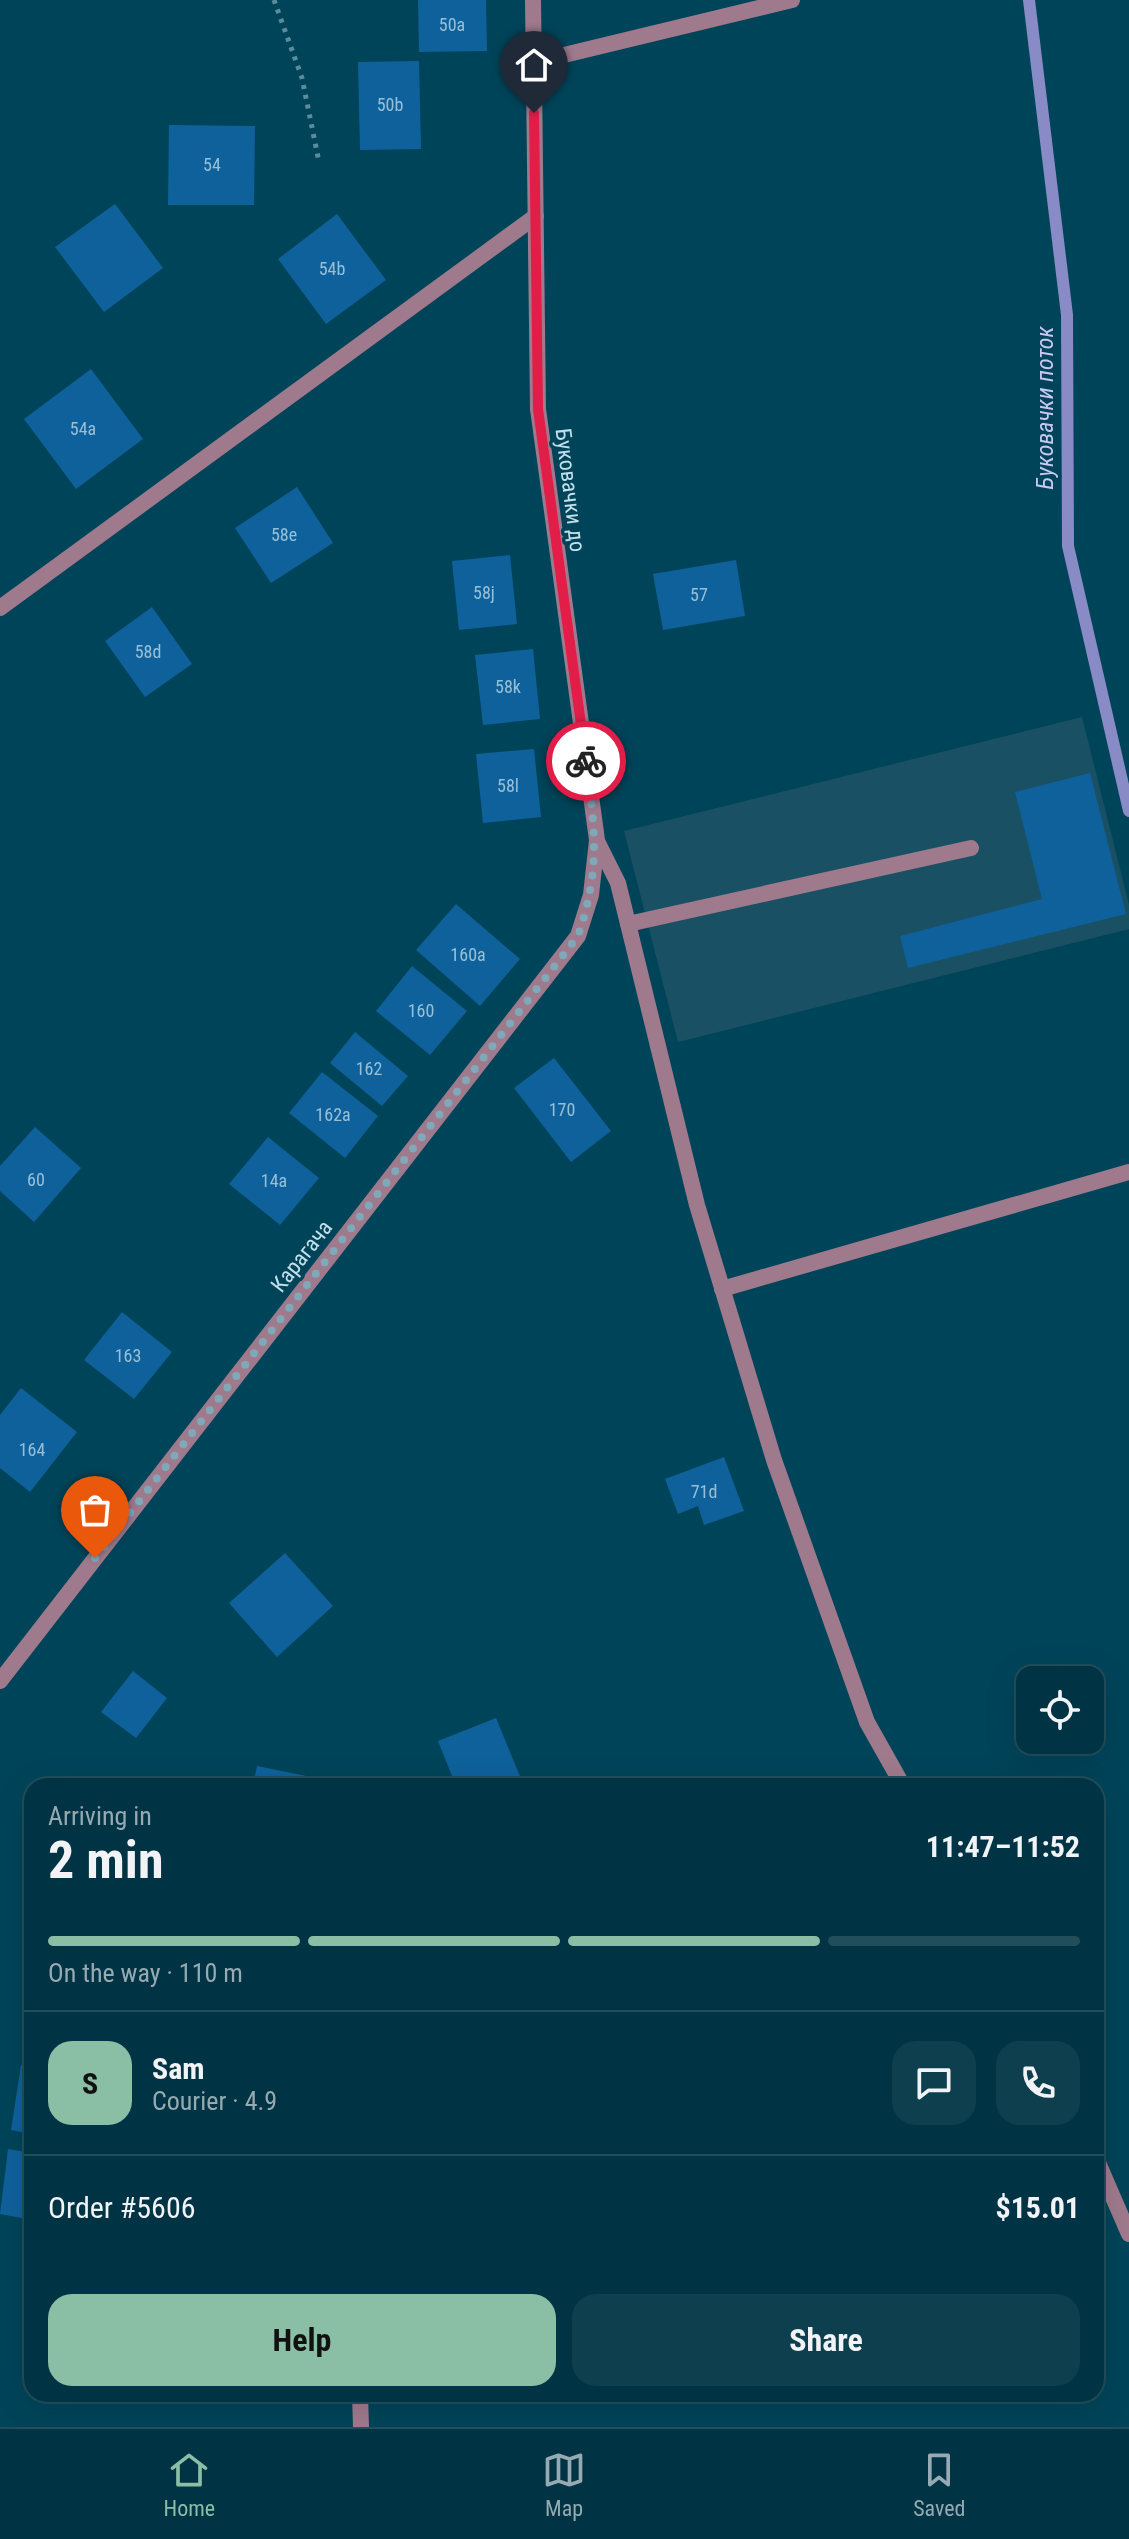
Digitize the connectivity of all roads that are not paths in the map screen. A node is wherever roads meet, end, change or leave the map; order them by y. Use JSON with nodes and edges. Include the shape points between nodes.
{"nodes":[{"id":1,"x":533,"y":0,"type":"edge"},
{"id":2,"x":792,"y":0,"type":"edge"},
{"id":3,"x":535,"y":62,"type":"junction"},
{"id":4,"x":536,"y":216,"type":"junction"},
{"id":5,"x":0,"y":608,"type":"edge"},
{"id":6,"x":597,"y":840,"type":"junction"},
{"id":7,"x":971,"y":848,"type":"dead end"},
{"id":8,"x":628,"y":924,"type":"junction"},
{"id":9,"x":1129,"y":1172,"type":"edge"},
{"id":10,"x":722,"y":1289,"type":"junction"},
{"id":11,"x":0,"y":1681,"type":"edge"},
{"id":12,"x":898,"y":1778,"type":"edge"},
{"id":13,"x":1104,"y":2176,"type":"edge"},
{"id":14,"x":1129,"y":2234,"type":"edge"},
{"id":15,"x":360,"y":2402,"type":"edge"},
{"id":16,"x":361,"y":2427,"type":"edge"}],
"edges":[{"from":1,"to":3,"type":"street","name":"Буковачки до"},
{"from":2,"to":3,"type":"street"},
{"from":3,"to":4,"type":"street","name":"Буковачки до"},
{"from":4,"to":5,"type":"street"},
{"from":4,"to":6,"type":"street","name":"Буковачки до","via":[[538,409]]},
{"from":6,"to":8,"type":"street","via":[[618,883]]},
{"from":6,"to":11,"type":"street","name":"Карагача","via":[[591,895],[578,936]]},
{"from":7,"to":8,"type":"street"},
{"from":8,"to":10,"type":"street"},
{"from":9,"to":10,"type":"street"},
{"from":10,"to":12,"type":"street","via":[[774,1460],[867,1722]]},
{"from":13,"to":14,"type":"street"},
{"from":15,"to":16,"type":"street"}]}
